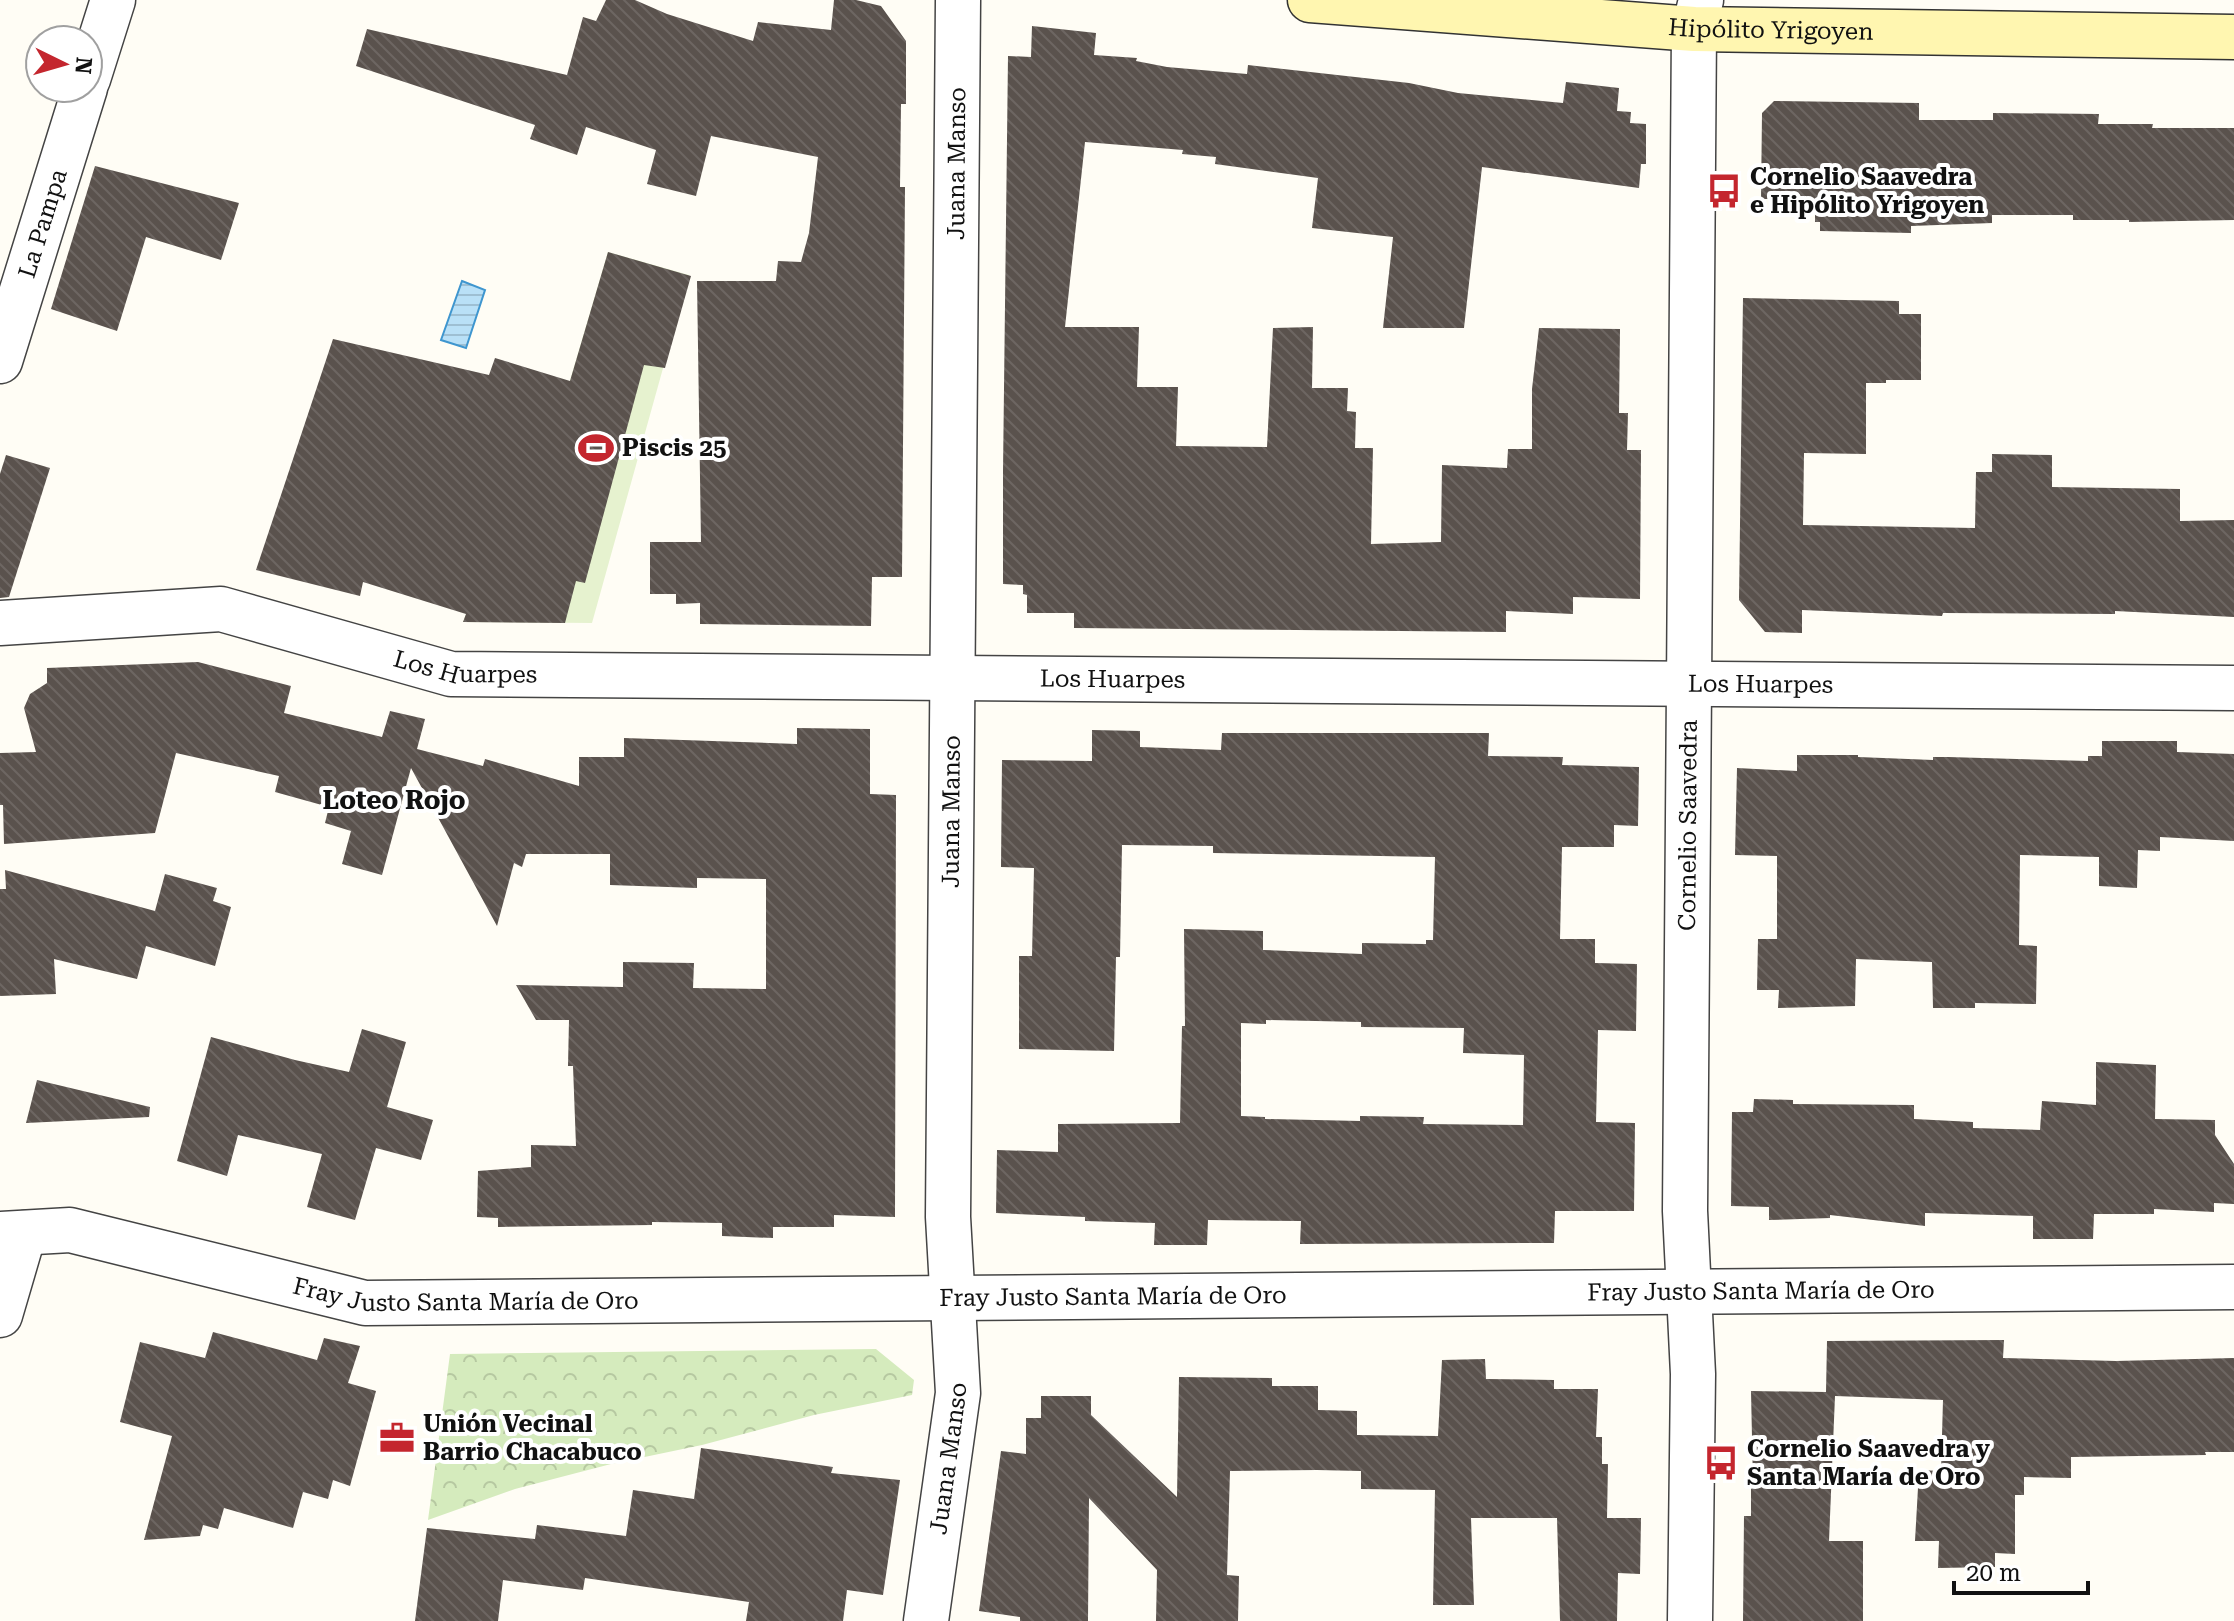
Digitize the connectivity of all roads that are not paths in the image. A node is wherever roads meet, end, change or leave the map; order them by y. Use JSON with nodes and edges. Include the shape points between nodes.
{"nodes":[{"id":1,"x":113,"y":0,"type":"edge"},
{"id":2,"x":958,"y":0,"type":"edge"},
{"id":3,"x":1310,"y":0,"type":"edge"},
{"id":4,"x":1698,"y":14,"type":"edge"},
{"id":5,"x":104,"y":28,"type":"edge"},
{"id":6,"x":2234,"y":37,"type":"edge"},
{"id":7,"x":80,"y":104,"type":"edge"},
{"id":8,"x":0,"y":361,"type":"edge"},
{"id":9,"x":0,"y":623,"type":"edge"},
{"id":10,"x":952,"y":677,"type":"junction"},
{"id":11,"x":1690,"y":683,"type":"junction"},
{"id":12,"x":2234,"y":688,"type":"edge"},
{"id":13,"x":12,"y":1234,"type":"edge"},
{"id":14,"x":2234,"y":1287,"type":"edge"},
{"id":15,"x":1690,"y":1291,"type":"junction"},
{"id":16,"x":952,"y":1297,"type":"junction"},
{"id":17,"x":0,"y":1315,"type":"edge"},
{"id":18,"x":926,"y":1621,"type":"edge"},
{"id":19,"x":1690,"y":1621,"type":"edge"}],
"edges":[{"from":1,"to":5,"type":"street"},
{"from":2,"to":10,"type":"street","name":"Juana Manso"},
{"from":3,"to":4,"type":"main road","name":"Hipólito Yrigoyen"},
{"from":4,"to":6,"type":"main road","name":"Hipólito Yrigoyen"},
{"from":4,"to":11,"type":"street","name":"Cornelio Saavedra"},
{"from":7,"to":8,"type":"street","name":"La Pampa"},
{"from":9,"to":10,"type":"street","name":"Los Huarpes","via":[[221,609],[451,674]]},
{"from":10,"to":11,"type":"street","name":"Los Huarpes"},
{"from":10,"to":16,"type":"street","name":"Juana Manso"},
{"from":11,"to":12,"type":"street","name":"Los Huarpes"},
{"from":11,"to":15,"type":"street","name":"Cornelio Saavedra","via":[[1685,1211]]},
{"from":13,"to":16,"type":"street","name":"Fray Justo Santa María de Oro","via":[[70,1230],[365,1303]]},
{"from":13,"to":17,"type":"street"},
{"from":14,"to":15,"type":"street","name":"Fray Justo Santa María de Oro"},
{"from":15,"to":16,"type":"street","name":"Fray Justo Santa María de Oro"},
{"from":15,"to":19,"type":"street","name":"Cornelio Saavedra"},
{"from":16,"to":18,"type":"street","name":"Juana Manso","via":[[958,1393]]}]}
